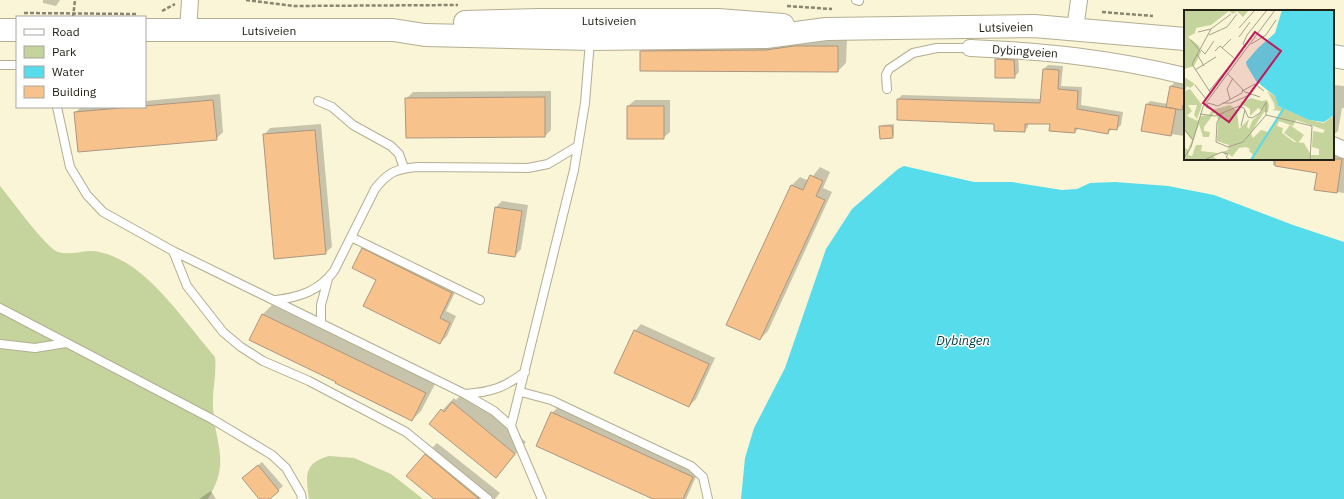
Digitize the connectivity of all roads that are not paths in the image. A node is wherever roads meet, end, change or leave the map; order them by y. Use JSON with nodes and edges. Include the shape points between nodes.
{"nodes":[{"id":1,"x":190,"y":0,"type":"edge"},
{"id":2,"x":1079,"y":0,"type":"edge"},
{"id":3,"x":16,"y":22,"type":"edge"},
{"id":4,"x":146,"y":22,"type":"edge"},
{"id":5,"x":1076,"y":29,"type":"junction"},
{"id":6,"x":0,"y":30,"type":"edge"},
{"id":7,"x":591,"y":30,"type":"junction"},
{"id":8,"x":188,"y":31,"type":"junction"},
{"id":9,"x":1184,"y":39,"type":"edge"},
{"id":10,"x":970,"y":48,"type":"joint"},
{"id":11,"x":1334,"y":56,"type":"edge"},
{"id":12,"x":1344,"y":58,"type":"edge"},
{"id":13,"x":16,"y":64,"type":"edge"},
{"id":14,"x":0,"y":65,"type":"edge"},
{"id":15,"x":1184,"y":76,"type":"edge"},
{"id":16,"x":887,"y":89,"type":"dead end"},
{"id":17,"x":318,"y":101,"type":"dead end"},
{"id":18,"x":57,"y":108,"type":"edge"},
{"id":19,"x":1334,"y":145,"type":"edge"},
{"id":20,"x":578,"y":146,"type":"junction"},
{"id":21,"x":1344,"y":150,"type":"edge"},
{"id":22,"x":404,"y":168,"type":"junction"},
{"id":23,"x":351,"y":237,"type":"junction"},
{"id":24,"x":173,"y":251,"type":"junction"},
{"id":25,"x":328,"y":279,"type":"junction"},
{"id":26,"x":276,"y":300,"type":"junction"},
{"id":27,"x":480,"y":300,"type":"dead end"},
{"id":28,"x":0,"y":308,"type":"edge"},
{"id":29,"x":321,"y":322,"type":"junction"},
{"id":30,"x":66,"y":343,"type":"junction"},
{"id":31,"x":0,"y":344,"type":"edge"},
{"id":32,"x":525,"y":372,"type":"junction"},
{"id":33,"x":521,"y":392,"type":"junction"},
{"id":34,"x":465,"y":394,"type":"junction"},
{"id":35,"x":511,"y":426,"type":"junction"},
{"id":36,"x":302,"y":499,"type":"edge"},
{"id":37,"x":488,"y":499,"type":"edge"},
{"id":38,"x":542,"y":499,"type":"edge"},
{"id":39,"x":708,"y":499,"type":"edge"}],
"edges":[{"from":1,"to":8,"type":"street"},
{"from":2,"to":5,"type":"street"},
{"from":3,"to":6,"type":"main road"},
{"from":4,"to":8,"type":"main road","name":"Lutsiveien"},
{"from":5,"to":7,"type":"main road","name":"Lutsiveien","via":[[1034,26],[826,29],[718,20]]},
{"from":5,"to":9,"type":"main road","name":"Lutsiveien"},
{"from":7,"to":8,"type":"main road","name":"Lutsiveien","via":[[425,24],[393,30]]},
{"from":7,"to":20,"type":"lane","via":[[585,103]]},
{"from":10,"to":15,"type":"street","name":"Dybingveien","via":[[1084,56],[1136,64]]},
{"from":10,"to":16,"type":"lane","name":"Dybingveien","via":[[937,48],[913,53],[889,69],[886,75]]},
{"from":11,"to":12,"type":"main road"},
{"from":13,"to":14,"type":"lane"},
{"from":17,"to":22,"type":"lane","via":[[338,111],[353,125],[390,146],[399,154]]},
{"from":18,"to":24,"type":"lane","via":[[70,167],[87,195],[103,212]]},
{"from":19,"to":21,"type":"street"},
{"from":20,"to":22,"type":"lane","via":[[548,164],[528,168]]},
{"from":20,"to":32,"type":"lane"},
{"from":22,"to":23,"type":"lane","via":[[383,178]]},
{"from":23,"to":25,"type":"lane"},
{"from":23,"to":27,"type":"lane"},
{"from":24,"to":26,"type":"lane"},
{"from":24,"to":37,"type":"lane","via":[[187,286],[223,332],[240,347],[406,432]]},
{"from":25,"to":26,"type":"lane","via":[[307,293]]},
{"from":25,"to":29,"type":"lane","via":[[321,305]]},
{"from":26,"to":29,"type":"lane"},
{"from":28,"to":30,"type":"lane"},
{"from":29,"to":34,"type":"lane"},
{"from":30,"to":31,"type":"lane","via":[[35,348]]},
{"from":30,"to":36,"type":"lane","via":[[212,419],[272,455],[286,468]]},
{"from":32,"to":33,"type":"lane"},
{"from":32,"to":34,"type":"lane","via":[[500,388]]},
{"from":33,"to":35,"type":"lane"},
{"from":33,"to":39,"type":"lane","via":[[551,400],[691,466],[703,477]]},
{"from":34,"to":35,"type":"lane","via":[[494,411]]},
{"from":35,"to":38,"type":"lane"}]}
